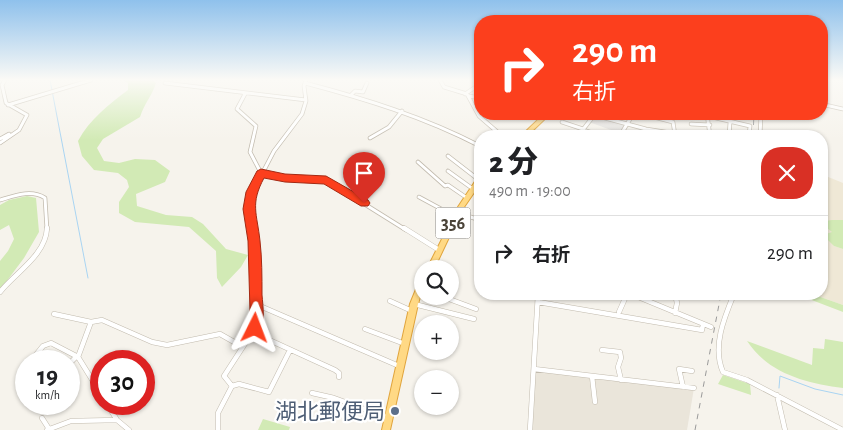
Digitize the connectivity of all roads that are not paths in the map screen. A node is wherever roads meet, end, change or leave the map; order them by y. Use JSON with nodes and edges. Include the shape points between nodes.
{"nodes":[{"id":1,"x":5,"y":100,"type":"edge"},
{"id":2,"x":24,"y":100,"type":"edge"},
{"id":3,"x":241,"y":100,"type":"edge"},
{"id":4,"x":306,"y":100,"type":"edge"},
{"id":5,"x":367,"y":100,"type":"edge"},
{"id":6,"x":8,"y":105,"type":"junction"},
{"id":7,"x":828,"y":106,"type":"edge"},
{"id":8,"x":843,"y":108,"type":"edge"},
{"id":9,"x":402,"y":111,"type":"junction"},
{"id":10,"x":484,"y":120,"type":"edge"},
{"id":11,"x":539,"y":120,"type":"edge"},
{"id":12,"x":589,"y":120,"type":"edge"},
{"id":13,"x":614,"y":120,"type":"edge"},
{"id":14,"x":630,"y":120,"type":"edge"},
{"id":15,"x":665,"y":120,"type":"edge"},
{"id":16,"x":710,"y":120,"type":"edge"},
{"id":17,"x":723,"y":120,"type":"edge"},
{"id":18,"x":562,"y":122,"type":"dead end"},
{"id":19,"x":730,"y":122,"type":"junction"},
{"id":20,"x":628,"y":124,"type":"junction"},
{"id":21,"x":691,"y":124,"type":"dead end"},
{"id":22,"x":710,"y":125,"type":"junction"},
{"id":23,"x":19,"y":130,"type":"junction"},
{"id":24,"x":495,"y":130,"type":"edge"},
{"id":25,"x":529,"y":130,"type":"edge"},
{"id":26,"x":583,"y":130,"type":"joint"},
{"id":27,"x":624,"y":130,"type":"edge"},
{"id":28,"x":653,"y":130,"type":"edge"},
{"id":29,"x":674,"y":130,"type":"edge"},
{"id":30,"x":710,"y":130,"type":"edge"},
{"id":31,"x":729,"y":130,"type":"edge"},
{"id":32,"x":750,"y":130,"type":"edge"},
{"id":33,"x":370,"y":138,"type":"dead end"},
{"id":34,"x":0,"y":139,"type":"edge"},
{"id":35,"x":0,"y":143,"type":"edge"},
{"id":36,"x":474,"y":143,"type":"edge"},
{"id":37,"x":448,"y":156,"type":"dead end"},
{"id":38,"x":418,"y":162,"type":"dead end"},
{"id":39,"x":448,"y":172,"type":"dead end"},
{"id":40,"x":261,"y":173,"type":"junction"},
{"id":41,"x":474,"y":176,"type":"edge"},
{"id":42,"x":473,"y":189,"type":"joint"},
{"id":43,"x":420,"y":197,"type":"dead end"},
{"id":44,"x":467,"y":198,"type":"junction"},
{"id":45,"x":0,"y":200,"type":"edge"},
{"id":46,"x":457,"y":215,"type":"junction"},
{"id":47,"x":474,"y":219,"type":"edge"},
{"id":48,"x":440,"y":250,"type":"junction"},
{"id":49,"x":435,"y":260,"type":"edge"},
{"id":50,"x":0,"y":292,"type":"edge"},
{"id":51,"x":624,"y":300,"type":"edge"},
{"id":52,"x":645,"y":300,"type":"edge"},
{"id":53,"x":676,"y":300,"type":"edge"},
{"id":54,"x":731,"y":300,"type":"edge"},
{"id":55,"x":390,"y":301,"type":"dead end"},
{"id":56,"x":538,"y":302,"type":"joint"},
{"id":57,"x":459,"y":303,"type":"edge"},
{"id":58,"x":414,"y":305,"type":"edge"},
{"id":59,"x":256,"y":307,"type":"junction"},
{"id":60,"x":413,"y":308,"type":"junction"},
{"id":61,"x":476,"y":309,"type":"dead end"},
{"id":62,"x":619,"y":312,"type":"dead end"},
{"id":63,"x":675,"y":313,"type":"junction"},
{"id":64,"x":54,"y":314,"type":"dead end"},
{"id":65,"x":474,"y":319,"type":"dead end"},
{"id":66,"x":91,"y":322,"type":"junction"},
{"id":67,"x":703,"y":324,"type":"junction"},
{"id":68,"x":711,"y":327,"type":"dead end"},
{"id":69,"x":365,"y":329,"type":"dead end"},
{"id":70,"x":252,"y":332,"type":"junction"},
{"id":71,"x":405,"y":344,"type":"junction"},
{"id":72,"x":243,"y":347,"type":"junction"},
{"id":73,"x":40,"y":350,"type":"edge"},
{"id":74,"x":64,"y":350,"type":"edge"},
{"id":75,"x":79,"y":350,"type":"edge"},
{"id":76,"x":290,"y":350,"type":"junction"},
{"id":77,"x":602,"y":350,"type":"dead end"},
{"id":78,"x":80,"y":362,"type":"edge"},
{"id":79,"x":400,"y":366,"type":"junction"},
{"id":80,"x":534,"y":369,"type":"junction"},
{"id":81,"x":692,"y":371,"type":"dead end"},
{"id":82,"x":592,"y":376,"type":"junction"},
{"id":83,"x":90,"y":377,"type":"edge"},
{"id":84,"x":339,"y":377,"type":"dead end"},
{"id":85,"x":621,"y":380,"type":"junction"},
{"id":86,"x":232,"y":386,"type":"junction"},
{"id":87,"x":683,"y":387,"type":"junction"},
{"id":88,"x":694,"y":388,"type":"dead end"},
{"id":89,"x":312,"y":393,"type":"dead end"},
{"id":90,"x":777,"y":395,"type":"junction"},
{"id":91,"x":596,"y":402,"type":"dead end"},
{"id":92,"x":114,"y":415,"type":"edge"},
{"id":93,"x":42,"y":418,"type":"dead end"},
{"id":94,"x":389,"y":418,"type":"junction"},
{"id":95,"x":117,"y":420,"type":"junction"},
{"id":96,"x":48,"y":430,"type":"edge"},
{"id":97,"x":129,"y":430,"type":"edge"},
{"id":98,"x":218,"y":430,"type":"edge"},
{"id":99,"x":386,"y":430,"type":"edge"},
{"id":100,"x":530,"y":430,"type":"edge"},
{"id":101,"x":785,"y":430,"type":"edge"},
{"id":102,"x":843,"y":430,"type":"edge"}],
"edges":[{"from":1,"to":6,"type":"street"},
{"from":2,"to":6,"type":"street"},
{"from":3,"to":40,"type":"street","via":[[237,109],[256,126],[250,152]]},
{"from":4,"to":40,"type":"street","via":[[302,114]]},
{"from":5,"to":9,"type":"street"},
{"from":6,"to":23,"type":"street","via":[[27,115]]},
{"from":7,"to":8,"type":"street"},
{"from":9,"to":33,"type":"street","via":[[390,127]]},
{"from":9,"to":36,"type":"street"},
{"from":10,"to":24,"type":"street"},
{"from":11,"to":25,"type":"highway"},
{"from":12,"to":26,"type":"street"},
{"from":13,"to":20,"type":"street"},
{"from":14,"to":20,"type":"street"},
{"from":15,"to":29,"type":"street","via":[[673,122]]},
{"from":16,"to":22,"type":"street"},
{"from":17,"to":19,"type":"street"},
{"from":18,"to":26,"type":"street"},
{"from":19,"to":31,"type":"street"},
{"from":19,"to":32,"type":"street","via":[[750,126]]},
{"from":20,"to":27,"type":"street"},
{"from":20,"to":28,"type":"street"},
{"from":21,"to":22,"type":"street"},
{"from":22,"to":30,"type":"street"},
{"from":23,"to":34,"type":"street"},
{"from":23,"to":35,"type":"street"},
{"from":37,"to":41,"type":"street"},
{"from":38,"to":44,"type":"street","via":[[445,186]]},
{"from":39,"to":42,"type":"street"},
{"from":40,"to":48,"type":"street","via":[[326,180]]},
{"from":40,"to":59,"type":"street","via":[[251,192],[249,209],[254,241]]},
{"from":42,"to":44,"type":"highway","number":"356"},
{"from":43,"to":46,"type":"street"},
{"from":44,"to":46,"type":"highway","number":"356"},
{"from":45,"to":50,"type":"street","via":[[32,193],[44,196],[46,236],[38,252]]},
{"from":46,"to":47,"type":"street"},
{"from":46,"to":48,"type":"highway","number":"356"},
{"from":48,"to":49,"type":"highway","number":"356"},
{"from":51,"to":62,"type":"street"},
{"from":52,"to":63,"type":"street"},
{"from":53,"to":63,"type":"street"},
{"from":54,"to":90,"type":"street","via":[[723,319],[719,366],[723,372]]},
{"from":55,"to":60,"type":"street"},
{"from":56,"to":67,"type":"street","via":[[702,330]]},
{"from":56,"to":80,"type":"street"},
{"from":57,"to":61,"type":"street"},
{"from":58,"to":60,"type":"highway"},
{"from":59,"to":70,"type":"street"},
{"from":59,"to":79,"type":"street","via":[[313,327],[346,345]]},
{"from":60,"to":65,"type":"street"},
{"from":60,"to":71,"type":"highway"},
{"from":63,"to":67,"type":"street"},
{"from":64,"to":66,"type":"street"},
{"from":66,"to":72,"type":"street","via":[[102,320],[152,342],[166,344],[220,334]]},
{"from":66,"to":75,"type":"street"},
{"from":67,"to":68,"type":"street"},
{"from":69,"to":71,"type":"street"},
{"from":70,"to":72,"type":"street"},
{"from":70,"to":76,"type":"street"},
{"from":71,"to":79,"type":"highway"},
{"from":72,"to":86,"type":"street","via":[[224,376]]},
{"from":73,"to":74,"type":"street","via":[[51,343]]},
{"from":76,"to":84,"type":"street","via":[[335,370]]},
{"from":76,"to":86,"type":"street","via":[[269,392],[239,384]]},
{"from":77,"to":85,"type":"street","via":[[620,352],[618,367]]},
{"from":78,"to":83,"type":"street"},
{"from":79,"to":94,"type":"highway"},
{"from":80,"to":82,"type":"street"},
{"from":80,"to":100,"type":"street"},
{"from":81,"to":87,"type":"street","via":[[679,369]]},
{"from":82,"to":85,"type":"street"},
{"from":82,"to":91,"type":"street"},
{"from":85,"to":87,"type":"street"},
{"from":86,"to":98,"type":"street","via":[[218,413]]},
{"from":87,"to":88,"type":"street"},
{"from":89,"to":94,"type":"street"},
{"from":90,"to":101,"type":"street"},
{"from":90,"to":102,"type":"street"},
{"from":92,"to":95,"type":"street"},
{"from":93,"to":96,"type":"street"},
{"from":94,"to":99,"type":"highway"},
{"from":95,"to":96,"type":"street","via":[[71,421]]},
{"from":95,"to":97,"type":"street"}]}
